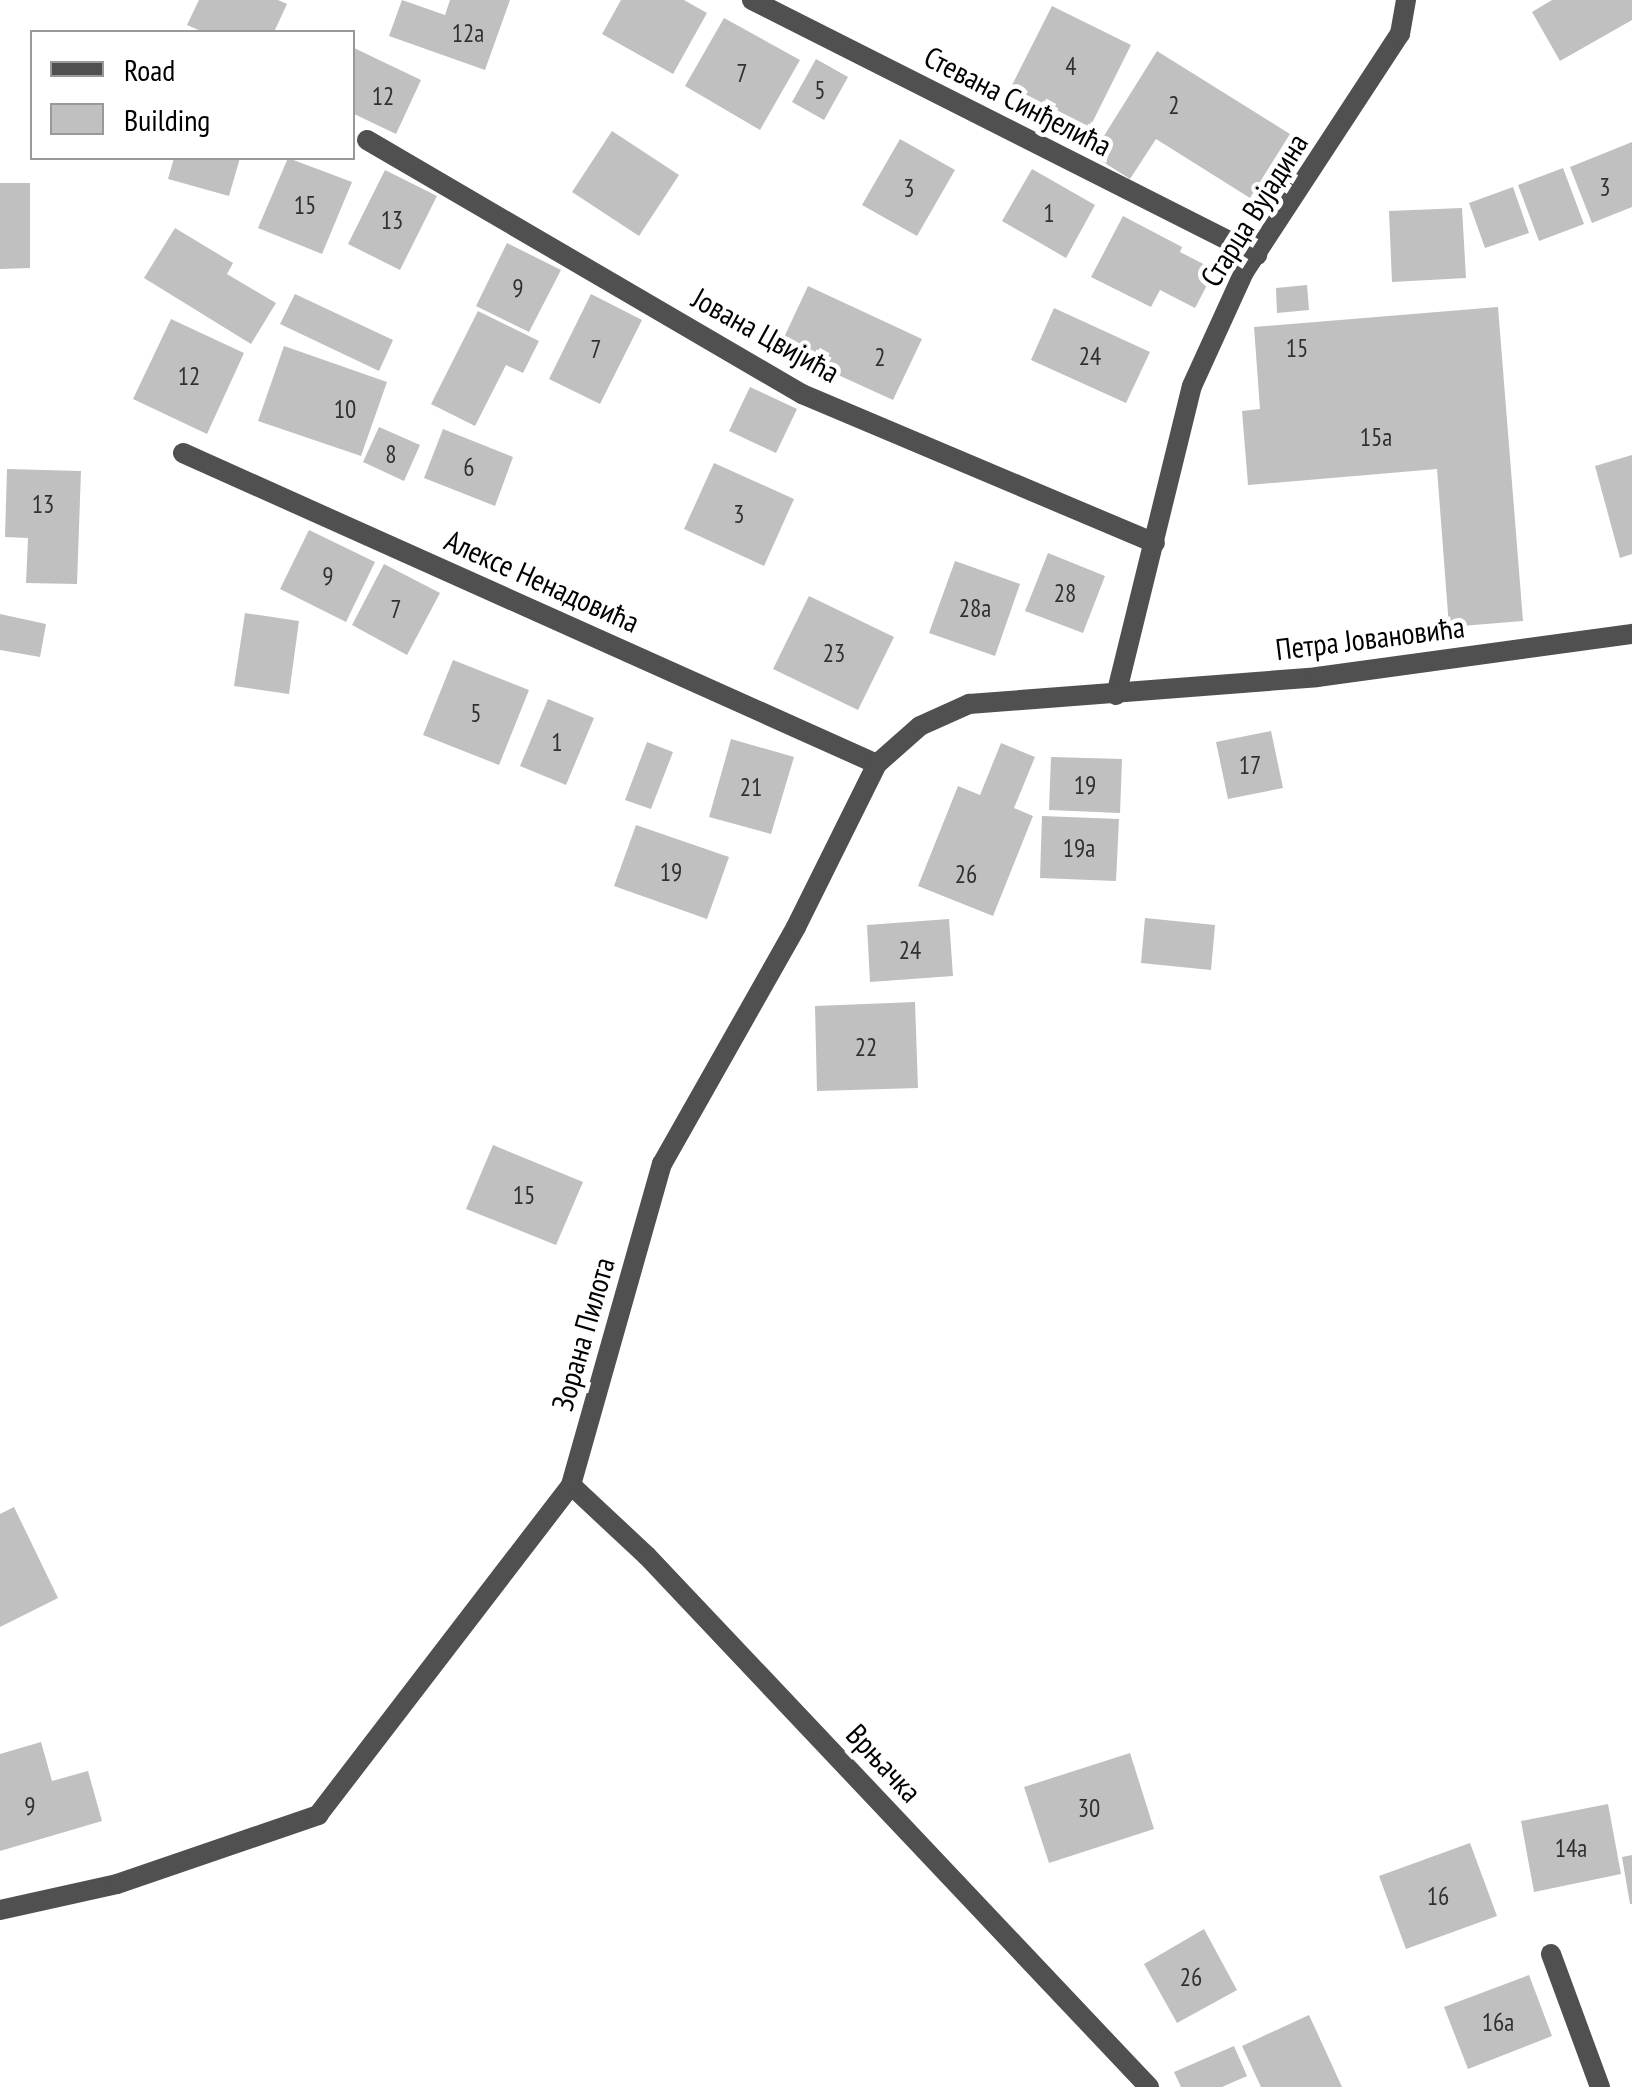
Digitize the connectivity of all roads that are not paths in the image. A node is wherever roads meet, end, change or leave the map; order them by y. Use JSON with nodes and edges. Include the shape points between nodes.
{"nodes":[{"id":1,"x":752,"y":0,"type":"edge"},
{"id":2,"x":1406,"y":0,"type":"edge"},
{"id":3,"x":368,"y":140,"type":"dead end"},
{"id":4,"x":1258,"y":255,"type":"junction"},
{"id":5,"x":183,"y":453,"type":"dead end"},
{"id":6,"x":1155,"y":543,"type":"junction"},
{"id":7,"x":1632,"y":634,"type":"edge"},
{"id":8,"x":1116,"y":695,"type":"junction"},
{"id":9,"x":877,"y":764,"type":"junction"},
{"id":10,"x":571,"y":1485,"type":"junction"},
{"id":11,"x":0,"y":1910,"type":"edge"},
{"id":12,"x":1551,"y":1954,"type":"dead end"},
{"id":13,"x":1148,"y":2087,"type":"edge"},
{"id":14,"x":1600,"y":2087,"type":"edge"}],
"edges":[{"from":1,"to":4,"type":"street","name":"Стевана Синђелића"},
{"from":2,"to":4,"type":"street","name":"Старца Вујадина","via":[[1400,34]]},
{"from":3,"to":6,"type":"street","name":"Јована Цвијића","via":[[802,394]]},
{"from":4,"to":6,"type":"street","name":"Старца Вујадина","via":[[1192,386]]},
{"from":5,"to":9,"type":"street","name":"Алексе Ненадовића"},
{"from":6,"to":8,"type":"street","name":"Старца Вујадина"},
{"from":7,"to":8,"type":"street","name":"Петра Јовановића","via":[[1317,677]]},
{"from":8,"to":9,"type":"street","name":"Зорана Пилота","via":[[969,704],[920,726]]},
{"from":9,"to":10,"type":"street","name":"Зорана Пилота","via":[[796,927],[662,1164]]},
{"from":10,"to":11,"type":"street","name":"Зорана Пилота","via":[[318,1815],[118,1884]]},
{"from":10,"to":13,"type":"street","name":"Врњачка","via":[[648,1556]]},
{"from":12,"to":14,"type":"street"}]}
